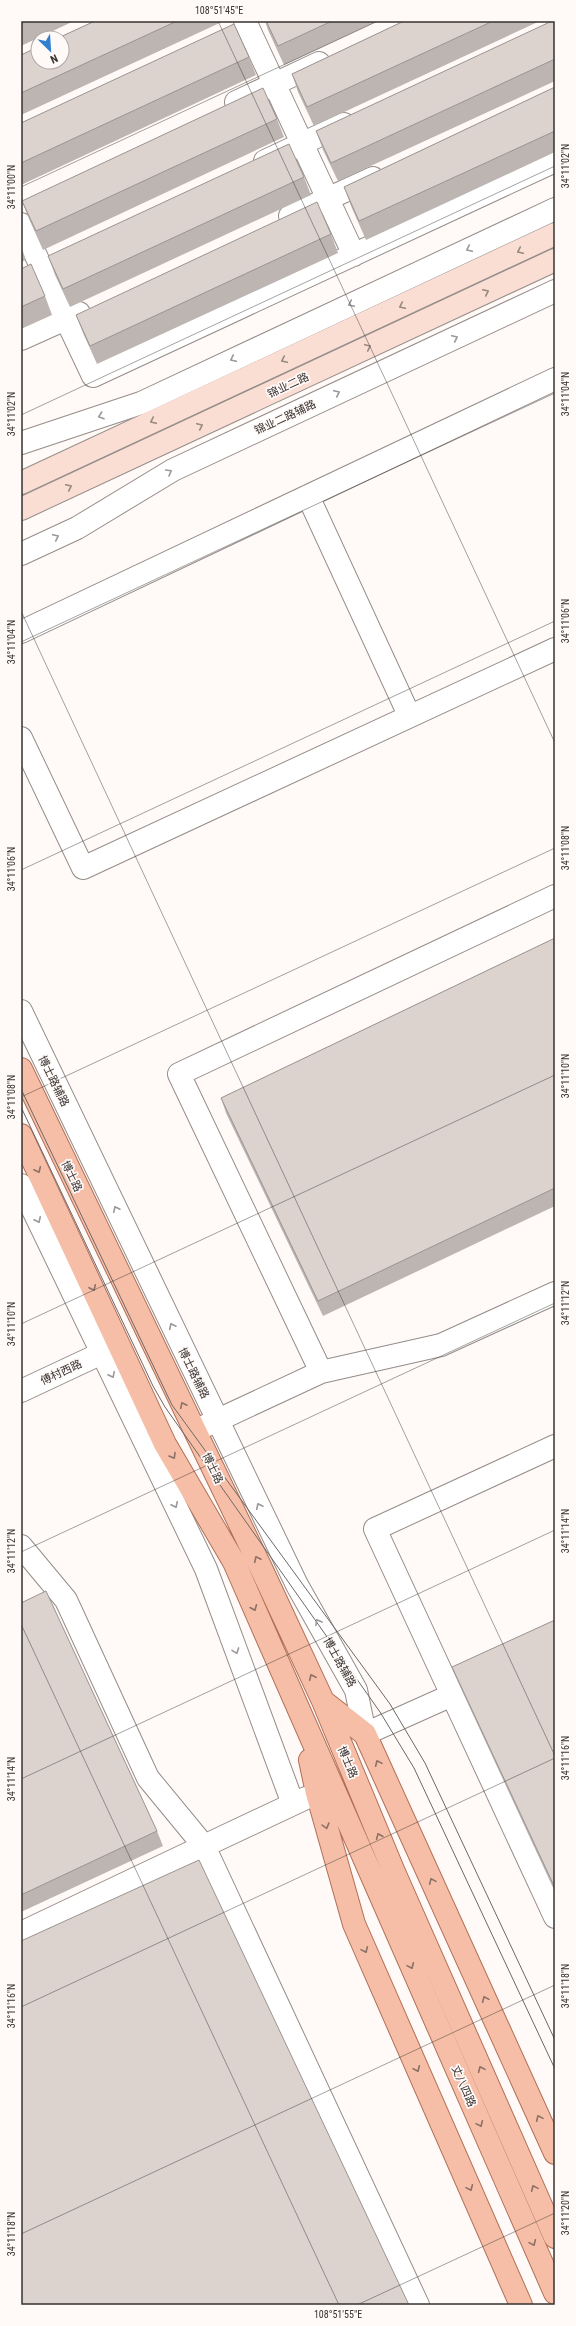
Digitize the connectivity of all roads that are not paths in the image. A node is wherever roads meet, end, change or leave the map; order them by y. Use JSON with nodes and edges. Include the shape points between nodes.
{"nodes":[{"id":1,"x":247,"y":22,"type":"edge"},
{"id":2,"x":225,"y":33,"type":"edge"},
{"id":3,"x":337,"y":54,"type":"edge"},
{"id":4,"x":275,"y":84,"type":"junction"},
{"id":5,"x":217,"y":111,"type":"edge"},
{"id":6,"x":359,"y":117,"type":"edge"},
{"id":7,"x":302,"y":144,"type":"junction"},
{"id":8,"x":555,"y":161,"type":"edge"},
{"id":9,"x":392,"y":169,"type":"edge"},
{"id":10,"x":244,"y":171,"type":"edge"},
{"id":11,"x":328,"y":198,"type":"junction"},
{"id":12,"x":555,"y":209,"type":"edge"},
{"id":13,"x":21,"y":224,"type":"edge"},
{"id":14,"x":270,"y":225,"type":"edge"},
{"id":15,"x":555,"y":234,"type":"edge"},
{"id":16,"x":63,"y":255,"type":"edge"},
{"id":17,"x":354,"y":255,"type":"junction"},
{"id":18,"x":555,"y":260,"type":"edge"},
{"id":19,"x":41,"y":266,"type":"junction"},
{"id":20,"x":21,"y":275,"type":"edge"},
{"id":21,"x":555,"y":291,"type":"edge"},
{"id":22,"x":95,"y":306,"type":"edge"},
{"id":23,"x":66,"y":319,"type":"junction"},
{"id":24,"x":21,"y":339,"type":"edge"},
{"id":25,"x":555,"y":379,"type":"edge"},
{"id":26,"x":21,"y":443,"type":"edge"},
{"id":27,"x":21,"y":483,"type":"edge"},
{"id":28,"x":308,"y":496,"type":"junction"},
{"id":29,"x":21,"y":509,"type":"edge"},
{"id":30,"x":21,"y":554,"type":"edge"},
{"id":31,"x":21,"y":632,"type":"edge"},
{"id":32,"x":555,"y":649,"type":"edge"},
{"id":33,"x":409,"y":715,"type":"junction"},
{"id":34,"x":21,"y":738,"type":"edge"},
{"id":35,"x":555,"y":896,"type":"edge"},
{"id":36,"x":21,"y":1011,"type":"edge"},
{"id":37,"x":21,"y":1069,"type":"edge"},
{"id":38,"x":21,"y":1135,"type":"edge"},
{"id":39,"x":21,"y":1185,"type":"edge"},
{"id":40,"x":555,"y":1293,"type":"edge"},
{"id":41,"x":102,"y":1353,"type":"junction"},
{"id":42,"x":321,"y":1372,"type":"junction"},
{"id":43,"x":21,"y":1391,"type":"edge"},
{"id":44,"x":217,"y":1420,"type":"junction"},
{"id":45,"x":195,"y":1431,"type":"junction"},
{"id":46,"x":555,"y":1446,"type":"edge"},
{"id":47,"x":21,"y":1546,"type":"edge"},
{"id":48,"x":452,"y":1695,"type":"junction"},
{"id":49,"x":323,"y":1701,"type":"junction"},
{"id":50,"x":302,"y":1720,"type":"junction"},
{"id":51,"x":365,"y":1734,"type":"junction"},
{"id":52,"x":317,"y":1793,"type":"junction"},
{"id":53,"x":293,"y":1804,"type":"junction"},
{"id":54,"x":204,"y":1846,"type":"junction"},
{"id":55,"x":394,"y":1872,"type":"joint"},
{"id":56,"x":555,"y":1916,"type":"edge"},
{"id":57,"x":21,"y":1933,"type":"edge"},
{"id":58,"x":555,"y":2153,"type":"edge"},
{"id":59,"x":555,"y":2237,"type":"edge"},
{"id":60,"x":555,"y":2294,"type":"edge"},
{"id":61,"x":418,"y":2305,"type":"edge"},
{"id":62,"x":521,"y":2305,"type":"edge"}],
"edges":[{"from":1,"to":2,"type":"street"},
{"from":1,"to":4,"type":"street"},
{"from":3,"to":4,"type":"street"},
{"from":4,"to":5,"type":"street"},
{"from":4,"to":7,"type":"street"},
{"from":6,"to":7,"type":"street"},
{"from":7,"to":10,"type":"street"},
{"from":7,"to":11,"type":"street"},
{"from":8,"to":17,"type":"street"},
{"from":9,"to":11,"type":"street"},
{"from":11,"to":14,"type":"street"},
{"from":11,"to":17,"type":"street"},
{"from":12,"to":26,"type":"street","one_way":true,"via":[[141,402]]},
{"from":13,"to":19,"type":"street"},
{"from":15,"to":27,"type":"main road","one_way":true},
{"from":16,"to":19,"type":"street"},
{"from":17,"to":23,"type":"street","via":[[92,376]]},
{"from":29,"to":18,"type":"main road","name":"锦业二路","one_way":true},
{"from":19,"to":20,"type":"street"},
{"from":19,"to":23,"type":"street"},
{"from":30,"to":21,"type":"street","name":"锦业二路辅路","one_way":true,"via":[[77,528],[173,470]]},
{"from":22,"to":23,"type":"street"},
{"from":23,"to":24,"type":"street"},
{"from":25,"to":28,"type":"street"},
{"from":28,"to":31,"type":"street"},
{"from":28,"to":33,"type":"street"},
{"from":32,"to":33,"type":"street"},
{"from":33,"to":34,"type":"street","via":[[83,868]]},
{"from":35,"to":42,"type":"street","via":[[179,1074]]},
{"from":44,"to":36,"type":"street","name":"博士路辅路","one_way":true},
{"from":45,"to":37,"type":"main road","name":"博士路","one_way":true},
{"from":38,"to":50,"type":"main road","one_way":true,"via":[[165,1444],[234,1562]]},
{"from":39,"to":41,"type":"street","one_way":true},
{"from":40,"to":42,"type":"street","via":[[441,1345]]},
{"from":41,"to":43,"type":"street","name":"傅村西路"},
{"from":41,"to":53,"type":"street","one_way":true,"via":[[206,1569]]},
{"from":42,"to":44,"type":"street"},
{"from":44,"to":45,"type":"street"},
{"from":51,"to":44,"type":"street","name":"博士路辅路","one_way":true,"via":[[356,1690],[297,1584]]},
{"from":49,"to":45,"type":"main road","name":"博士路","one_way":true},
{"from":46,"to":48,"type":"street","via":[[375,1529]]},
{"from":47,"to":54,"type":"street","via":[[66,1600],[148,1778]]},
{"from":48,"to":51,"type":"street"},
{"from":48,"to":56,"type":"street"},
{"from":49,"to":51,"type":"main road"},
{"from":55,"to":49,"type":"main road","name":"博士路","one_way":true},
{"from":50,"to":52,"type":"main road"},
{"from":50,"to":60,"type":"main road","name":"丈八四路","one_way":true},
{"from":58,"to":51,"type":"main road","one_way":true},
{"from":52,"to":53,"type":"street"},
{"from":52,"to":62,"type":"main road","one_way":true,"via":[[354,1924]]},
{"from":53,"to":54,"type":"street"},
{"from":54,"to":57,"type":"street"},
{"from":54,"to":61,"type":"street"},
{"from":59,"to":55,"type":"main road","name":"丈八四路","one_way":true}]}
